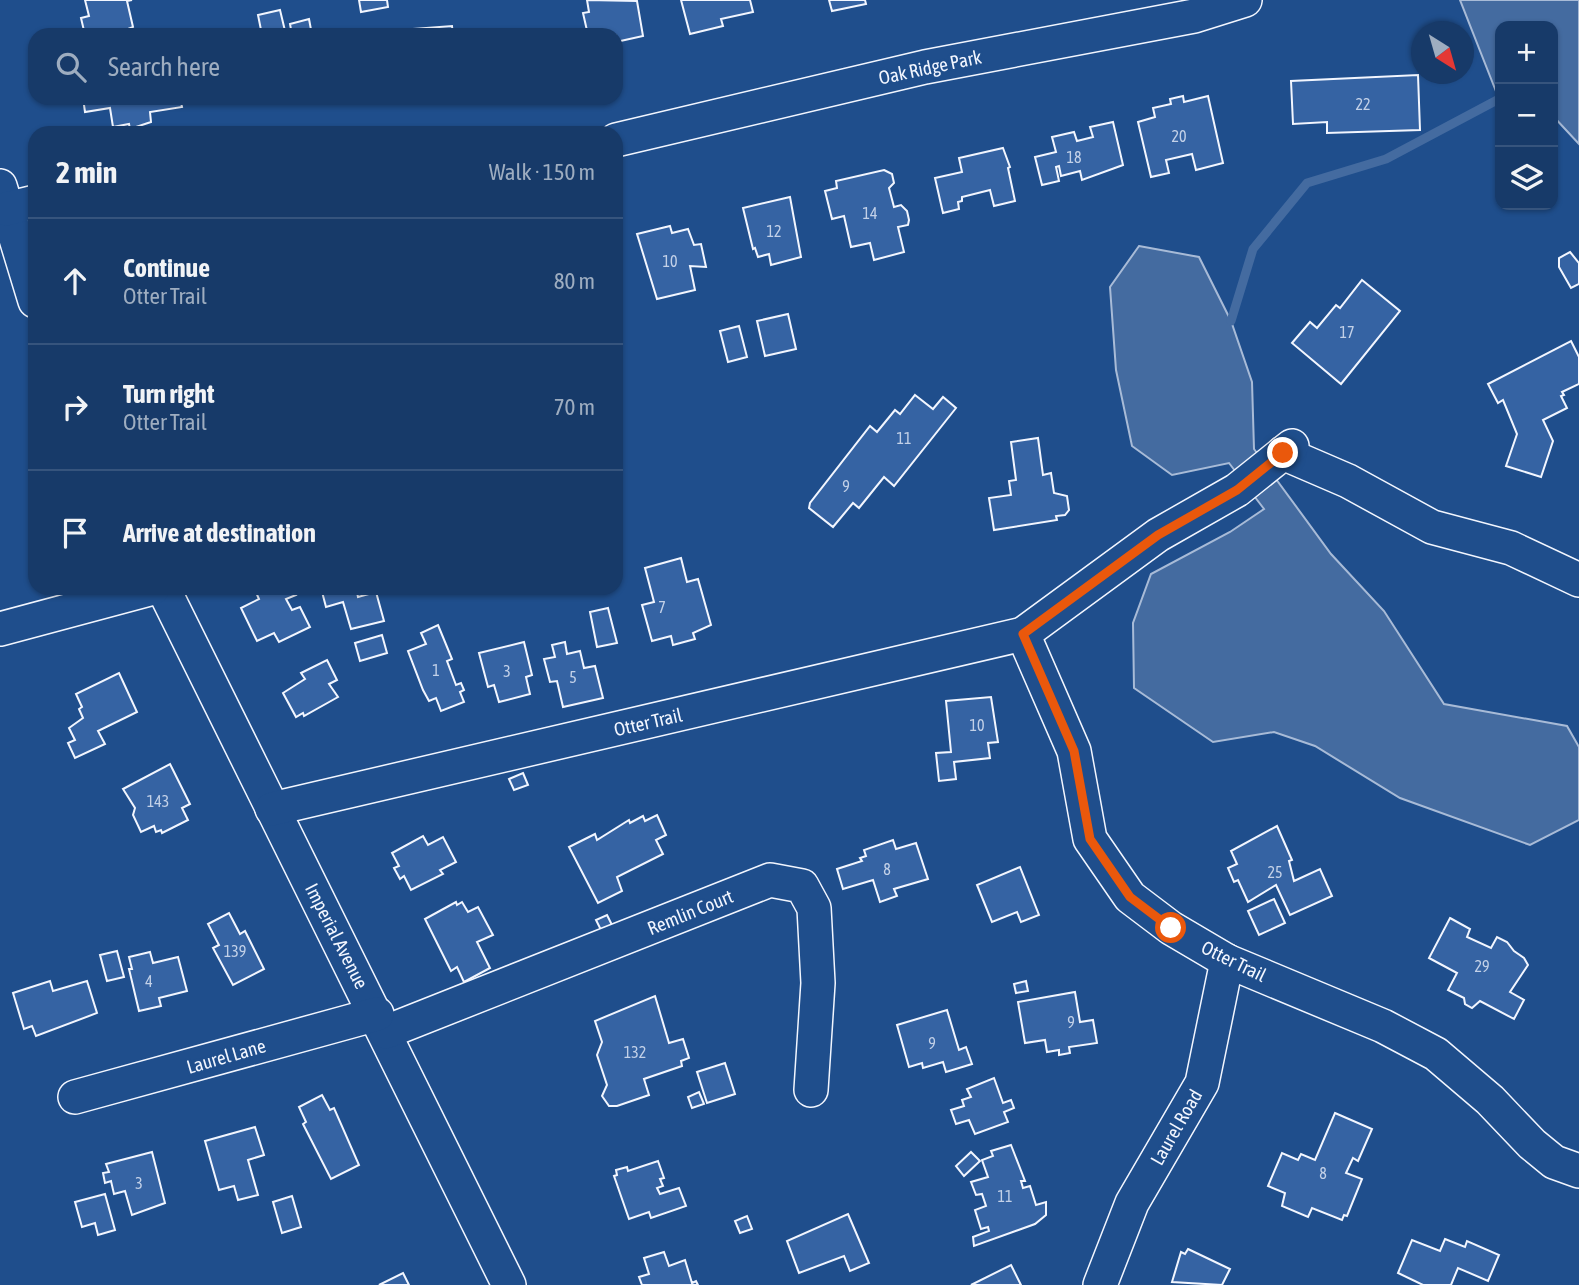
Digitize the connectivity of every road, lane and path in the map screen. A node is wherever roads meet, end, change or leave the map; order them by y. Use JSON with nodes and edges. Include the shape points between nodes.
{"nodes":[{"id":1,"x":1245,"y":0,"type":"edge"},
{"id":2,"x":623,"y":138,"type":"edge"},
{"id":3,"x":14,"y":199,"type":"edge"},
{"id":4,"x":28,"y":267,"type":"edge"},
{"id":5,"x":1579,"y":580,"type":"edge"},
{"id":6,"x":127,"y":595,"type":"edge"},
{"id":7,"x":166,"y":595,"type":"edge"},
{"id":8,"x":0,"y":629,"type":"edge"},
{"id":9,"x":1023,"y":634,"type":"junction"},
{"id":10,"x":272,"y":809,"type":"junction"},
{"id":11,"x":1227,"y":961,"type":"junction"},
{"id":12,"x":381,"y":1023,"type":"junction"},
{"id":13,"x":811,"y":1090,"type":"dead end"},
{"id":14,"x":75,"y":1097,"type":"dead end"},
{"id":15,"x":1579,"y":1171,"type":"edge"},
{"id":16,"x":509,"y":1285,"type":"edge"},
{"id":17,"x":1100,"y":1285,"type":"edge"}],
"edges":[{"from":1,"to":2,"type":"street","name":"Oak Ridge Park","via":[[1194,16],[925,67]]},
{"from":3,"to":4,"type":"street"},
{"from":5,"to":9,"type":"street","name":"Otter Trail","via":[[1511,548],[1433,527],[1287,449],[1237,490],[1158,535]]},
{"from":6,"to":8,"type":"street"},
{"from":7,"to":10,"type":"street","name":"Imperial Avenue"},
{"from":9,"to":10,"type":"street","name":"Otter Trail"},
{"from":9,"to":11,"type":"street","name":"Otter Trail","via":[[1074,751],[1090,839],[1130,897]]},
{"from":10,"to":12,"type":"street","name":"Imperial Avenue"},
{"from":11,"to":15,"type":"street","name":"Otter Trail","via":[[1383,1026],[1436,1054],[1539,1150],[1554,1162]]},
{"from":11,"to":17,"type":"street","name":"Laurel Road","via":[[1202,1083],[1132,1203]]},
{"from":12,"to":13,"type":"street","name":"Remlin Court","via":[[769,880],[802,886],[814,908],[818,983]]},
{"from":12,"to":14,"type":"street","name":"Laurel Lane"},
{"from":12,"to":16,"type":"street","name":"Imperial Avenue"}]}
